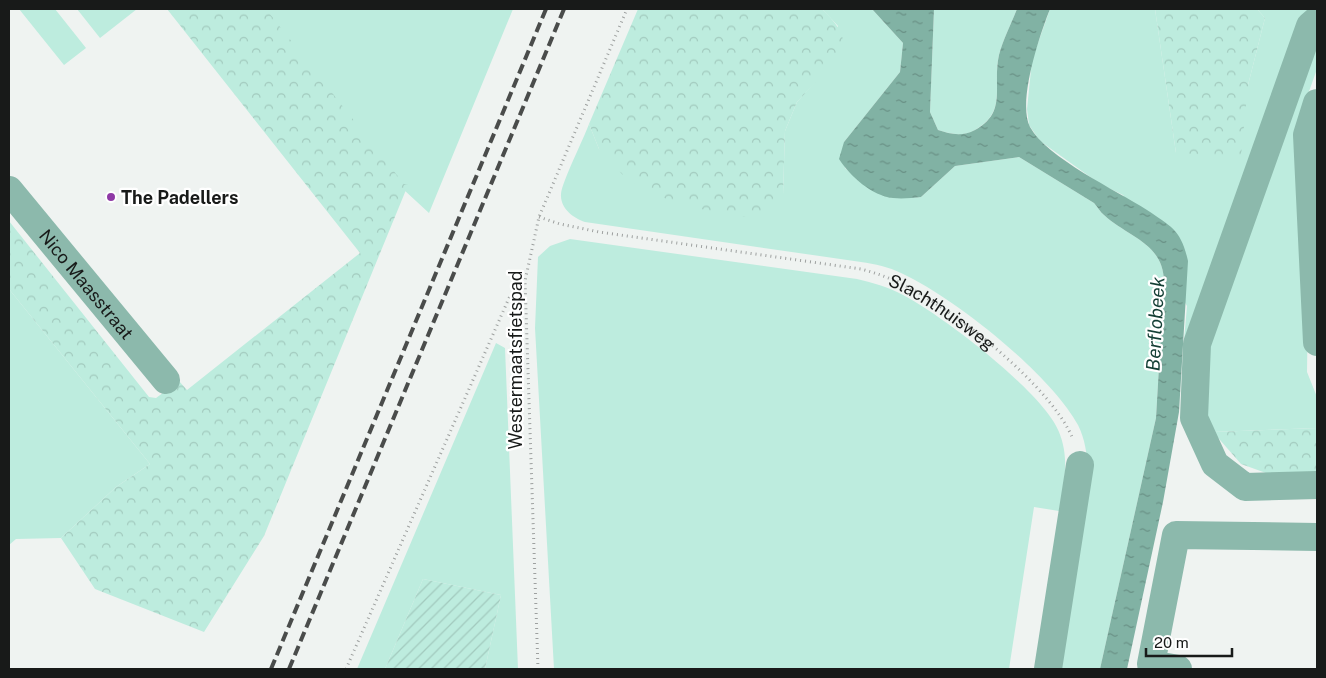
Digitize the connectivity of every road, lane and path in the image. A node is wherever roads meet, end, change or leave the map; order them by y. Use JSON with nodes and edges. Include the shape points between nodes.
{"nodes":[{"id":1,"x":626,"y":9,"type":"edge"},
{"id":2,"x":1317,"y":20,"type":"edge"},
{"id":3,"x":1317,"y":103,"type":"edge"},
{"id":4,"x":9,"y":190,"type":"edge"},
{"id":5,"x":539,"y":217,"type":"junction"},
{"id":6,"x":525,"y":281,"type":"junction"},
{"id":7,"x":1317,"y":342,"type":"edge"},
{"id":8,"x":166,"y":380,"type":"dead end"},
{"id":9,"x":1080,"y":465,"type":"joint"},
{"id":10,"x":1317,"y":485,"type":"edge"},
{"id":11,"x":1317,"y":537,"type":"edge"},
{"id":12,"x":346,"y":669,"type":"edge"},
{"id":13,"x":538,"y":669,"type":"edge"},
{"id":14,"x":1048,"y":669,"type":"edge"},
{"id":15,"x":1178,"y":669,"type":"edge"}],
"edges":[{"from":1,"to":5,"type":"path","name":"Westermaatsfietspad"},
{"from":2,"to":10,"type":"street","via":[[1310,26],[1197,344],[1194,418],[1215,464],[1245,487]]},
{"from":3,"to":7,"type":"street","via":[[1307,135]]},
{"from":4,"to":8,"type":"street","name":"Nico Maasstraat"},
{"from":5,"to":6,"type":"path","name":"Westermaatsfietspad"},
{"from":5,"to":9,"type":"path","name":"Slachthuisweg","via":[[599,232],[862,269],[904,285],[975,333],[1036,384],[1068,426]]},
{"from":6,"to":12,"type":"path","via":[[509,298]]},
{"from":6,"to":13,"type":"path","name":"Westermaatsfietspad"},
{"from":9,"to":14,"type":"street"},
{"from":11,"to":15,"type":"street","via":[[1176,535],[1151,664]]}]}
